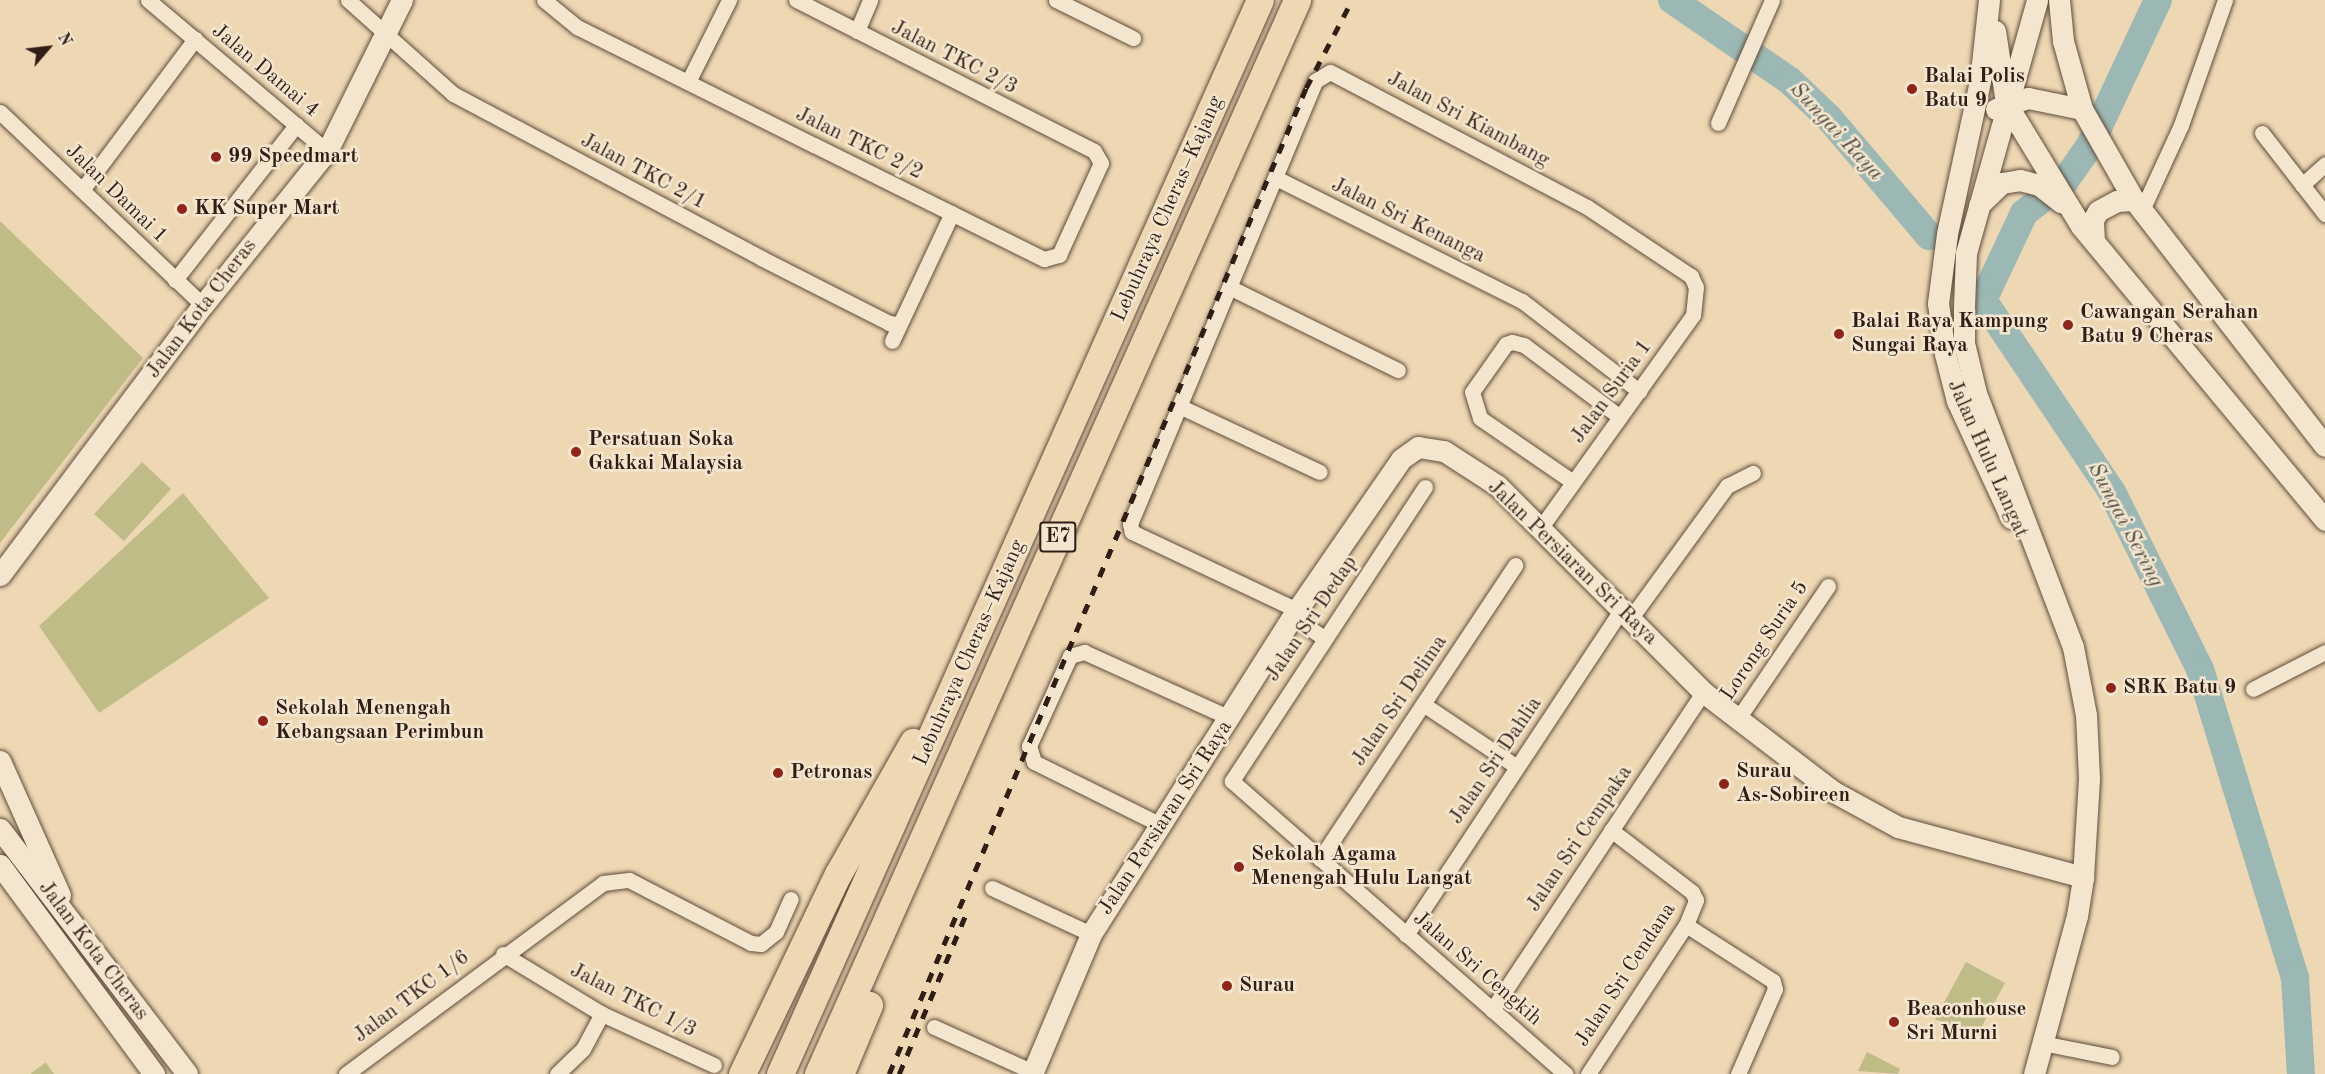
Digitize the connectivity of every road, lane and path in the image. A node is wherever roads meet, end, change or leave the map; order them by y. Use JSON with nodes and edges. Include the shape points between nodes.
{"nodes":[{"id":1,"x":148,"y":0,"type":"edge"},
{"id":2,"x":348,"y":0,"type":"edge"},
{"id":3,"x":402,"y":0,"type":"edge"},
{"id":4,"x":544,"y":0,"type":"edge"},
{"id":5,"x":729,"y":0,"type":"edge"},
{"id":6,"x":796,"y":0,"type":"edge"},
{"id":7,"x":870,"y":0,"type":"edge"},
{"id":8,"x":1056,"y":0,"type":"edge"},
{"id":9,"x":1260,"y":0,"type":"edge"},
{"id":10,"x":1297,"y":0,"type":"edge"},
{"id":11,"x":1772,"y":0,"type":"edge"},
{"id":12,"x":1990,"y":0,"type":"edge"},
{"id":13,"x":2037,"y":0,"type":"edge"},
{"id":14,"x":2059,"y":0,"type":"edge"},
{"id":15,"x":2225,"y":0,"type":"edge"},
{"id":16,"x":857,"y":31,"type":"junction"},
{"id":17,"x":385,"y":32,"type":"junction"},
{"id":18,"x":1133,"y":38,"type":"dead end"},
{"id":19,"x":195,"y":39,"type":"junction"},
{"id":20,"x":688,"y":82,"type":"junction"},
{"id":21,"x":2006,"y":104,"type":"junction"},
{"id":22,"x":2082,"y":110,"type":"junction"},
{"id":23,"x":0,"y":112,"type":"edge"},
{"id":24,"x":1971,"y":120,"type":"junction"},
{"id":25,"x":1719,"y":123,"type":"dead end"},
{"id":26,"x":296,"y":125,"type":"junction"},
{"id":27,"x":2262,"y":133,"type":"dead end"},
{"id":28,"x":327,"y":150,"type":"junction"},
{"id":29,"x":1094,"y":151,"type":"joint"},
{"id":30,"x":2325,"y":164,"type":"edge"},
{"id":31,"x":1276,"y":178,"type":"junction"},
{"id":32,"x":2302,"y":184,"type":"junction"},
{"id":33,"x":82,"y":190,"type":"junction"},
{"id":34,"x":2064,"y":202,"type":"junction"},
{"id":35,"x":2138,"y":206,"type":"junction"},
{"id":36,"x":1977,"y":207,"type":"junction"},
{"id":37,"x":952,"y":213,"type":"junction"},
{"id":38,"x":2325,"y":214,"type":"edge"},
{"id":39,"x":2087,"y":233,"type":"junction"},
{"id":40,"x":1691,"y":276,"type":"joint"},
{"id":41,"x":175,"y":280,"type":"junction"},
{"id":42,"x":1231,"y":288,"type":"junction"},
{"id":43,"x":203,"y":305,"type":"junction"},
{"id":44,"x":898,"y":324,"type":"junction"},
{"id":45,"x":892,"y":341,"type":"dead end"},
{"id":46,"x":1398,"y":370,"type":"dead end"},
{"id":47,"x":1639,"y":391,"type":"junction"},
{"id":48,"x":1181,"y":407,"type":"junction"},
{"id":49,"x":1620,"y":417,"type":"junction"},
{"id":50,"x":2325,"y":446,"type":"edge"},
{"id":51,"x":1320,"y":472,"type":"dead end"},
{"id":52,"x":1754,"y":473,"type":"dead end"},
{"id":53,"x":1573,"y":482,"type":"junction"},
{"id":54,"x":1425,"y":486,"type":"dead end"},
{"id":55,"x":2325,"y":520,"type":"edge"},
{"id":56,"x":1541,"y":527,"type":"junction"},
{"id":57,"x":1021,"y":538,"type":"junction"},
{"id":58,"x":1515,"y":565,"type":"dead end"},
{"id":59,"x":0,"y":575,"type":"edge"},
{"id":60,"x":1828,"y":586,"type":"dead end"},
{"id":61,"x":1295,"y":614,"type":"junction"},
{"id":62,"x":1626,"y":614,"type":"junction"},
{"id":63,"x":2062,"y":618,"type":"junction"},
{"id":64,"x":1324,"y":638,"type":"junction"},
{"id":65,"x":2325,"y":652,"type":"edge"},
{"id":66,"x":2253,"y":689,"type":"dead end"},
{"id":67,"x":1703,"y":692,"type":"junction"},
{"id":68,"x":1423,"y":704,"type":"junction"},
{"id":69,"x":1230,"y":718,"type":"junction"},
{"id":70,"x":1737,"y":720,"type":"junction"},
{"id":71,"x":0,"y":761,"type":"edge"},
{"id":72,"x":1517,"y":767,"type":"junction"},
{"id":73,"x":1234,"y":774,"type":"joint"},
{"id":74,"x":1161,"y":825,"type":"junction"},
{"id":75,"x":0,"y":829,"type":"edge"},
{"id":76,"x":1611,"y":830,"type":"junction"},
{"id":77,"x":919,"y":850,"type":"junction"},
{"id":78,"x":1320,"y":859,"type":"junction"},
{"id":79,"x":4,"y":872,"type":"edge"},
{"id":80,"x":2083,"y":877,"type":"junction"},
{"id":81,"x":992,"y":888,"type":"dead end"},
{"id":82,"x":791,"y":899,"type":"dead end"},
{"id":83,"x":71,"y":922,"type":"junction"},
{"id":84,"x":1686,"y":925,"type":"junction"},
{"id":85,"x":1091,"y":934,"type":"junction"},
{"id":86,"x":1406,"y":935,"type":"junction"},
{"id":87,"x":503,"y":954,"type":"junction"},
{"id":88,"x":1492,"y":1010,"type":"junction"},
{"id":89,"x":602,"y":1014,"type":"junction"},
{"id":90,"x":934,"y":1027,"type":"dead end"},
{"id":91,"x":2042,"y":1042,"type":"junction"},
{"id":92,"x":2112,"y":1057,"type":"dead end"},
{"id":93,"x":714,"y":1065,"type":"dead end"},
{"id":94,"x":1033,"y":1073,"type":"edge"},
{"id":95,"x":154,"y":1074,"type":"edge"},
{"id":96,"x":187,"y":1074,"type":"edge"},
{"id":97,"x":346,"y":1074,"type":"edge"},
{"id":98,"x":557,"y":1074,"type":"edge"},
{"id":99,"x":741,"y":1074,"type":"edge"},
{"id":100,"x":780,"y":1074,"type":"edge"},
{"id":101,"x":818,"y":1074,"type":"edge"},
{"id":102,"x":840,"y":1074,"type":"edge"},
{"id":103,"x":1565,"y":1074,"type":"edge"},
{"id":104,"x":1588,"y":1074,"type":"edge"},
{"id":105,"x":1738,"y":1074,"type":"edge"},
{"id":106,"x":2034,"y":1074,"type":"edge"}],
"edges":[{"from":1,"to":19,"type":"street","name":"Jalan Damai 4"},
{"from":2,"to":17,"type":"street","name":"Jalan TKC 2/1"},
{"from":3,"to":17,"type":"main road","name":"Jalan Kota Cheras"},
{"from":4,"to":20,"type":"street","name":"Jalan TKC 2/2","via":[[577,27]]},
{"from":5,"to":20,"type":"street"},
{"from":6,"to":16,"type":"street","name":"Jalan TKC 2/3"},
{"from":7,"to":16,"type":"street"},
{"from":8,"to":18,"type":"street"},
{"from":9,"to":57,"type":"highway","name":"Lebuhraya Cheras–Kajang","number":"E7"},
{"from":10,"to":77,"type":"highway","name":"Lebuhraya Cheras–Kajang","number":"E7"},
{"from":11,"to":25,"type":"street"},
{"from":12,"to":21,"type":"main road","name":"Jalan Hulu Langat"},
{"from":12,"to":24,"type":"main road","name":"Jalan Hulu Langat"},
{"from":13,"to":21,"type":"main road"},
{"from":14,"to":22,"type":"main road","via":[[2062,41]]},
{"from":15,"to":35,"type":"street","via":[[2178,134]]},
{"from":16,"to":29,"type":"street","name":"Jalan TKC 2/3"},
{"from":17,"to":28,"type":"main road","name":"Jalan Kota Cheras"},
{"from":17,"to":44,"type":"street","name":"Jalan TKC 2/1","via":[[453,93],[761,258],[889,323]]},
{"from":19,"to":26,"type":"street","name":"Jalan Damai 4"},
{"from":19,"to":33,"type":"street"},
{"from":20,"to":37,"type":"street","name":"Jalan TKC 2/2"},
{"from":21,"to":22,"type":"main road","via":[[2028,98]]},
{"from":21,"to":24,"type":"main road"},
{"from":21,"to":34,"type":"main road","name":"Jalan Hulu Langat"},
{"from":21,"to":36,"type":"main road","name":"Jalan Hulu Langat"},
{"from":22,"to":35,"type":"main road"},
{"from":23,"to":33,"type":"street","name":"Jalan Damai 1"},
{"from":24,"to":63,"type":"main road","name":"Jalan Hulu Langat","via":[[1940,273],[1938,303],[1945,354],[1957,401]]},
{"from":26,"to":28,"type":"street","name":"Jalan Damai 4"},
{"from":26,"to":41,"type":"street"},
{"from":27,"to":32,"type":"street"},
{"from":28,"to":43,"type":"main road","name":"Jalan Kota Cheras"},
{"from":29,"to":37,"type":"street","name":"Jalan TKC 2/2","via":[[1101,163],[1059,255],[1044,259]]},
{"from":30,"to":32,"type":"street"},
{"from":31,"to":40,"type":"street","name":"Jalan Sri Kiambang","via":[[1315,81],[1330,72],[1587,207]]},
{"from":31,"to":42,"type":"street"},
{"from":31,"to":47,"type":"street","name":"Jalan Sri Kenanga","via":[[1522,301]]},
{"from":32,"to":38,"type":"street"},
{"from":33,"to":41,"type":"street","name":"Jalan Damai 1"},
{"from":34,"to":36,"type":"main road","via":[[2039,185],[2020,180],[2002,183]]},
{"from":34,"to":39,"type":"main road"},
{"from":35,"to":39,"type":"main road","via":[[2117,201],[2098,211]]},
{"from":35,"to":50,"type":"main road"},
{"from":36,"to":63,"type":"main road","name":"Jalan Hulu Langat","via":[[1966,253],[1965,343],[1976,393]]},
{"from":37,"to":44,"type":"street"},
{"from":39,"to":55,"type":"main road"},
{"from":40,"to":47,"type":"street","name":"Jalan Suria 1","via":[[1696,287],[1693,315]]},
{"from":41,"to":43,"type":"street","name":"Jalan Damai 1"},
{"from":42,"to":46,"type":"street"},
{"from":42,"to":48,"type":"street"},
{"from":43,"to":59,"type":"main road","name":"Jalan Kota Cheras"},
{"from":44,"to":45,"type":"street"},
{"from":47,"to":49,"type":"street","name":"Jalan Suria 1"},
{"from":48,"to":51,"type":"street"},
{"from":48,"to":61,"type":"street","via":[[1130,528]]},
{"from":49,"to":53,"type":"street","name":"Jalan Suria 1"},
{"from":49,"to":53,"type":"street","via":[[1524,345],[1506,344],[1472,392],[1480,418]]},
{"from":52,"to":62,"type":"street","name":"Jalan Sri Dahlia","via":[[1727,486]]},
{"from":53,"to":56,"type":"street","name":"Jalan Suria 1"},
{"from":54,"to":64,"type":"street","name":"Jalan Sri Dedap"},
{"from":56,"to":61,"type":"main road","name":"Jalan Persiaran Sri Raya","via":[[1498,486],[1444,451],[1418,447],[1401,459]]},
{"from":56,"to":62,"type":"main road","name":"Jalan Persiaran Sri Raya"},
{"from":57,"to":99,"type":"highway","via":[[1000,567],[921,728],[838,874]]},
{"from":57,"to":100,"type":"highway","name":"Lebuhraya Cheras–Kajang","number":"E7"},
{"from":58,"to":68,"type":"street","name":"Jalan Sri Delima"},
{"from":60,"to":70,"type":"street","name":"Lorong Suria 5"},
{"from":61,"to":64,"type":"street"},
{"from":61,"to":69,"type":"main road","name":"Jalan Persiaran Sri Raya"},
{"from":62,"to":67,"type":"main road","name":"Jalan Persiaran Sri Raya"},
{"from":62,"to":72,"type":"street","name":"Jalan Sri Dahlia"},
{"from":63,"to":80,"type":"main road","name":"Jalan Hulu Langat","via":[[2082,682],[2086,715],[2089,778]]},
{"from":64,"to":73,"type":"street","name":"Jalan Sri Dedap"},
{"from":65,"to":66,"type":"street"},
{"from":67,"to":70,"type":"main road","name":"Jalan Persiaran Sri Raya"},
{"from":67,"to":76,"type":"street","name":"Jalan Sri Cempaka"},
{"from":68,"to":72,"type":"street"},
{"from":68,"to":78,"type":"street","name":"Jalan Sri Delima"},
{"from":69,"to":74,"type":"main road","name":"Jalan Persiaran Sri Raya"},
{"from":69,"to":74,"type":"street","via":[[1084,652],[1070,656],[1029,746],[1030,755],[1034,762]]},
{"from":70,"to":80,"type":"main road","name":"Jalan Persiaran Sri Raya","via":[[1834,792],[1898,827]]},
{"from":71,"to":83,"type":"main road"},
{"from":72,"to":86,"type":"street","name":"Jalan Sri Dahlia"},
{"from":73,"to":78,"type":"street","name":"Jalan Sri Cengkih","via":[[1234,784]]},
{"from":74,"to":85,"type":"main road","name":"Jalan Persiaran Sri Raya"},
{"from":75,"to":83,"type":"main road","name":"Jalan Kota Cheras"},
{"from":76,"to":84,"type":"street","name":"Jalan Sri Cendana","via":[[1692,892],[1696,900]]},
{"from":76,"to":88,"type":"street","name":"Jalan Sri Cempaka"},
{"from":77,"to":101,"type":"highway","name":"Lebuhraya Cheras–Kajang","number":"E7"},
{"from":77,"to":102,"type":"highway","via":[[870,1003]]},
{"from":78,"to":86,"type":"street","name":"Jalan Sri Cengkih"},
{"from":79,"to":95,"type":"main road","name":"Jalan Kota Cheras"},
{"from":80,"to":91,"type":"main road","name":"Jalan Hulu Langat","via":[[2077,916]]},
{"from":81,"to":85,"type":"street"},
{"from":82,"to":87,"type":"street","name":"Jalan TKC 1/6","via":[[776,932],[761,944],[751,943],[629,880],[603,883]]},
{"from":83,"to":96,"type":"main road","name":"Jalan Kota Cheras"},
{"from":84,"to":104,"type":"street","name":"Jalan Sri Cendana"},
{"from":84,"to":105,"type":"street","via":[[1773,981],[1775,989]]},
{"from":85,"to":94,"type":"main road","name":"Jalan Persiaran Sri Raya"},
{"from":86,"to":88,"type":"street","name":"Jalan Sri Cengkih"},
{"from":87,"to":89,"type":"street","name":"Jalan TKC 1/3"},
{"from":87,"to":97,"type":"street","name":"Jalan TKC 1/6"},
{"from":88,"to":103,"type":"street","name":"Jalan Sri Cengkih"},
{"from":89,"to":93,"type":"street","name":"Jalan TKC 1/3"},
{"from":89,"to":98,"type":"street","via":[[583,1049]]},
{"from":90,"to":94,"type":"street"},
{"from":91,"to":92,"type":"street"},
{"from":91,"to":106,"type":"main road","name":"Jalan Hulu Langat"}]}
